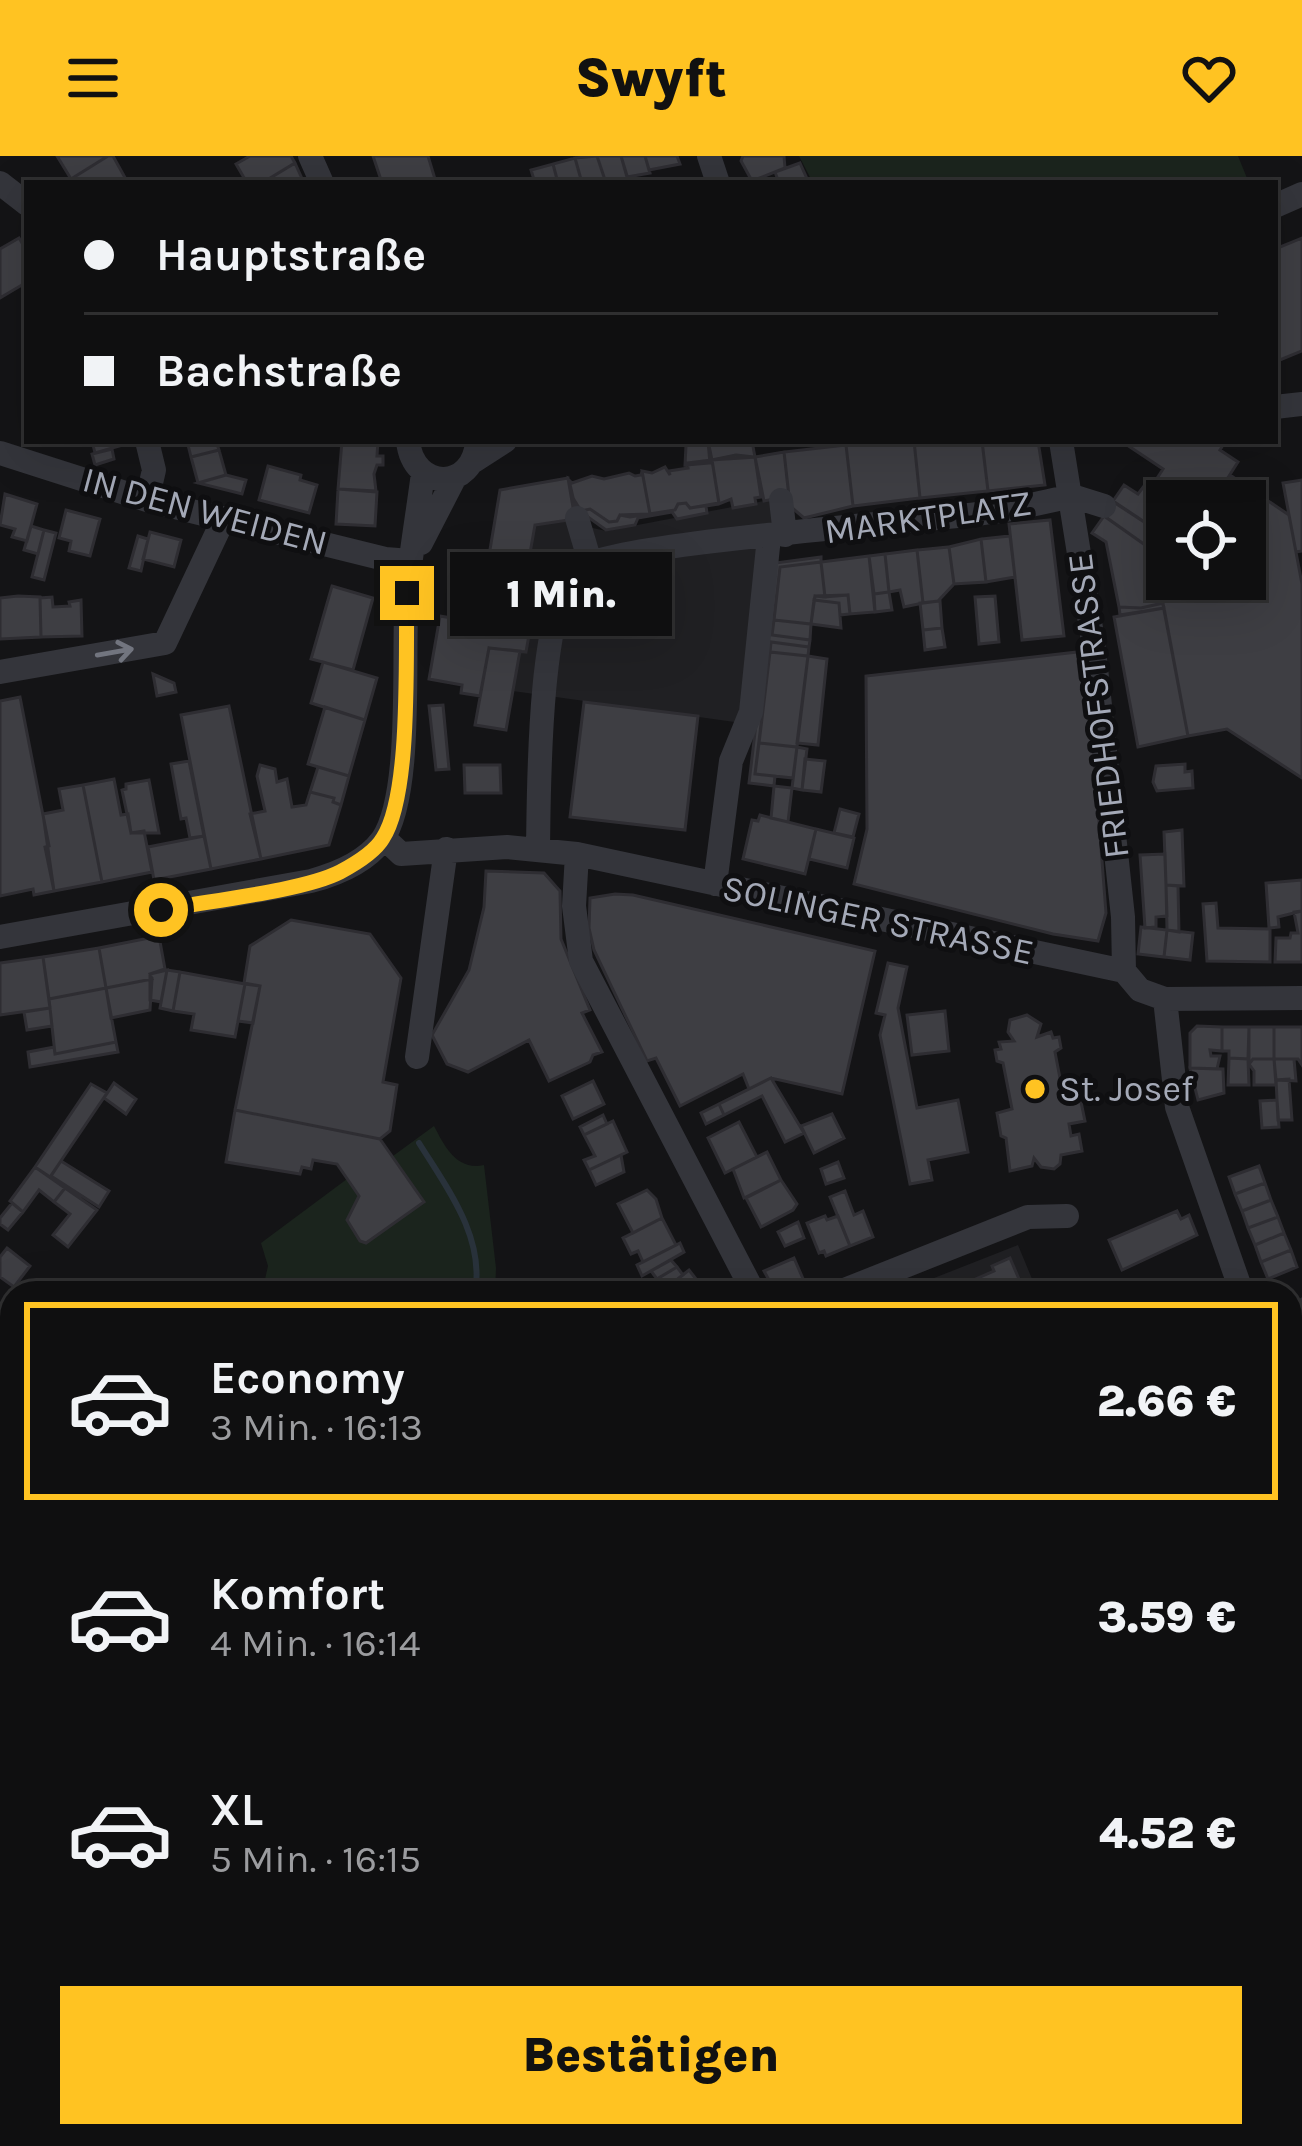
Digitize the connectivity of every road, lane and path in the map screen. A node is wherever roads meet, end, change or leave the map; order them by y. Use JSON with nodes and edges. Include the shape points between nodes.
{"nodes":[{"id":1,"x":148,"y":444,"type":"edge"},
{"id":2,"x":409,"y":444,"type":"edge"},
{"id":3,"x":500,"y":444,"type":"edge"},
{"id":4,"x":1061,"y":444,"type":"edge"},
{"id":5,"x":0,"y":453,"type":"edge"},
{"id":6,"x":469,"y":460,"type":"edge"},
{"id":7,"x":423,"y":473,"type":"junction"},
{"id":8,"x":1072,"y":496,"type":"junction"},
{"id":9,"x":147,"y":500,"type":"junction"},
{"id":10,"x":781,"y":500,"type":"dead end"},
{"id":11,"x":1104,"y":506,"type":"dead end"},
{"id":12,"x":224,"y":518,"type":"junction"},
{"id":13,"x":577,"y":518,"type":"dead end"},
{"id":14,"x":777,"y":536,"type":"junction"},
{"id":15,"x":411,"y":561,"type":"junction"},
{"id":16,"x":590,"y":562,"type":"junction"},
{"id":17,"x":525,"y":616,"type":"dead end"},
{"id":18,"x":554,"y":620,"type":"junction"},
{"id":19,"x":0,"y":673,"type":"edge"},
{"id":20,"x":384,"y":838,"type":"junction"},
{"id":21,"x":538,"y":848,"type":"junction"},
{"id":22,"x":446,"y":850,"type":"junction"},
{"id":23,"x":577,"y":854,"type":"junction"},
{"id":24,"x":715,"y":884,"type":"junction"},
{"id":25,"x":0,"y":938,"type":"edge"},
{"id":26,"x":1124,"y":971,"type":"junction"},
{"id":27,"x":1302,"y":998,"type":"edge"},
{"id":28,"x":1165,"y":999,"type":"junction"},
{"id":29,"x":418,"y":1058,"type":"dead end"},
{"id":30,"x":1067,"y":1216,"type":"dead end"},
{"id":31,"x":748,"y":1281,"type":"edge"},
{"id":32,"x":867,"y":1281,"type":"edge"},
{"id":33,"x":1238,"y":1281,"type":"edge"}],
"edges":[{"from":1,"to":9,"type":"street","via":[[154,470]]},
{"from":2,"to":7,"type":"street"},
{"from":3,"to":6,"type":"street"},
{"from":4,"to":8,"type":"street","name":"FRIEDHOFSTRASSE"},
{"from":5,"to":9,"type":"street","name":"IN DEN WEIDEN"},
{"from":6,"to":7,"type":"street","via":[[442,479]]},
{"from":6,"to":15,"type":"street"},
{"from":7,"to":15,"type":"street"},
{"from":8,"to":11,"type":"street"},
{"from":8,"to":14,"type":"street","name":"MARKTPLATZ"},
{"from":8,"to":26,"type":"street","name":"FRIEDHOFSTRASSE","via":[[1094,640]]},
{"from":9,"to":12,"type":"street","name":"IN DEN WEIDEN"},
{"from":10,"to":14,"type":"street","name":"MARKTPLATZ"},
{"from":12,"to":15,"type":"street","name":"IN DEN WEIDEN"},
{"from":19,"to":12,"type":"street","one_way":true,"via":[[165,643]]},
{"from":13,"to":16,"type":"street"},
{"from":14,"to":16,"type":"street","name":"MARKTPLATZ"},
{"from":14,"to":24,"type":"street","name":"MARKTPLATZ"},
{"from":15,"to":20,"type":"street","via":[[400,767]]},
{"from":16,"to":18,"type":"street","via":[[576,569]]},
{"from":17,"to":18,"type":"street"},
{"from":18,"to":21,"type":"street"},
{"from":20,"to":22,"type":"street","name":"SOLINGER STRASSE","via":[[401,854]]},
{"from":20,"to":25,"type":"street","via":[[337,874],[311,881]]},
{"from":21,"to":22,"type":"street","name":"SOLINGER STRASSE"},
{"from":21,"to":23,"type":"street","name":"SOLINGER STRASSE"},
{"from":22,"to":29,"type":"street"},
{"from":23,"to":24,"type":"street","name":"SOLINGER STRASSE"},
{"from":23,"to":31,"type":"street","via":[[575,935],[590,981]]},
{"from":24,"to":26,"type":"street","name":"SOLINGER STRASSE"},
{"from":26,"to":28,"type":"street","name":"SOLINGER STRASSE","via":[[1140,990]]},
{"from":27,"to":28,"type":"street"},
{"from":28,"to":33,"type":"street","via":[[1178,1107]]},
{"from":30,"to":32,"type":"street","via":[[1028,1217]]}]}
